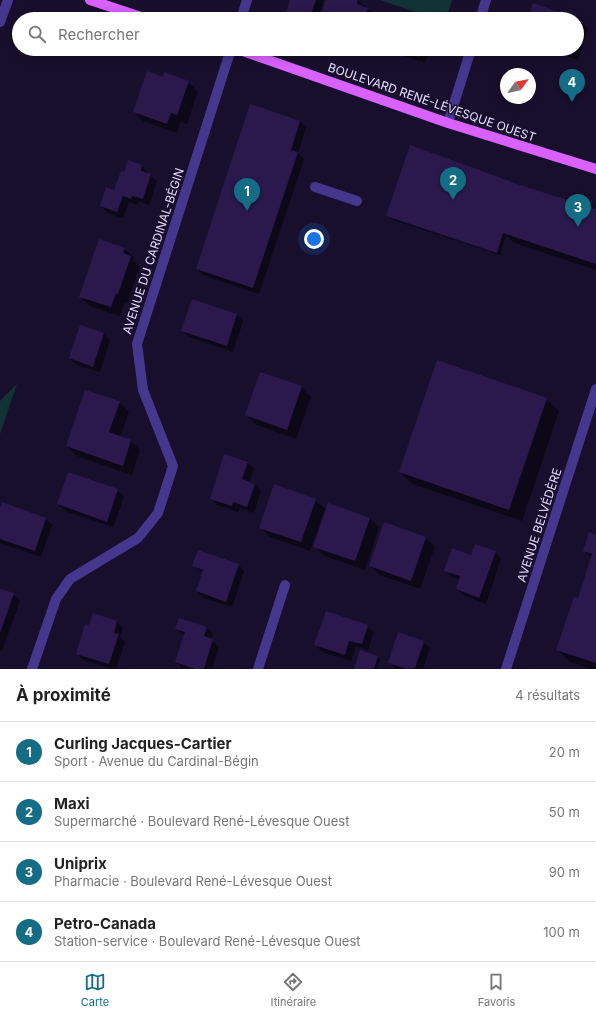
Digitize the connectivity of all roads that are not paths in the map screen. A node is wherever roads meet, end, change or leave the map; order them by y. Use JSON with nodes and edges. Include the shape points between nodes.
{"nodes":[{"id":1,"x":8,"y":0,"type":"edge"},
{"id":2,"x":90,"y":0,"type":"edge"},
{"id":3,"x":247,"y":0,"type":"edge"},
{"id":4,"x":486,"y":0,"type":"edge"},
{"id":5,"x":126,"y":12,"type":"edge"},
{"id":6,"x":243,"y":12,"type":"edge"},
{"id":7,"x":482,"y":12,"type":"edge"},
{"id":8,"x":0,"y":22,"type":"edge"},
{"id":9,"x":229,"y":56,"type":"edge"},
{"id":10,"x":257,"y":56,"type":"edge"},
{"id":11,"x":469,"y":56,"type":"edge"},
{"id":12,"x":448,"y":123,"type":"junction"},
{"id":13,"x":596,"y":169,"type":"edge"},
{"id":14,"x":315,"y":187,"type":"dead end"},
{"id":15,"x":357,"y":201,"type":"dead end"},
{"id":16,"x":596,"y":389,"type":"edge"},
{"id":17,"x":285,"y":585,"type":"dead end"},
{"id":18,"x":32,"y":669,"type":"edge"},
{"id":19,"x":258,"y":669,"type":"edge"},
{"id":20,"x":506,"y":669,"type":"edge"}],
"edges":[{"from":1,"to":8,"type":"street"},
{"from":2,"to":5,"type":"main road"},
{"from":3,"to":6,"type":"street"},
{"from":4,"to":7,"type":"street"},
{"from":9,"to":18,"type":"street","name":"AVENUE DU CARDINAL-BÉGIN","via":[[137,344],[143,390],[173,466],[158,513],[138,538],[70,578],[56,599]]},
{"from":10,"to":12,"type":"main road","name":"BOULEVARD RENÉ-LÉVESQUE OUEST"},
{"from":11,"to":12,"type":"street"},
{"from":12,"to":13,"type":"main road","name":"BOULEVARD RENÉ-LÉVESQUE OUEST"},
{"from":14,"to":15,"type":"street"},
{"from":16,"to":20,"type":"street","name":"AVENUE BELVÉDÈRE"},
{"from":17,"to":19,"type":"street"}]}
